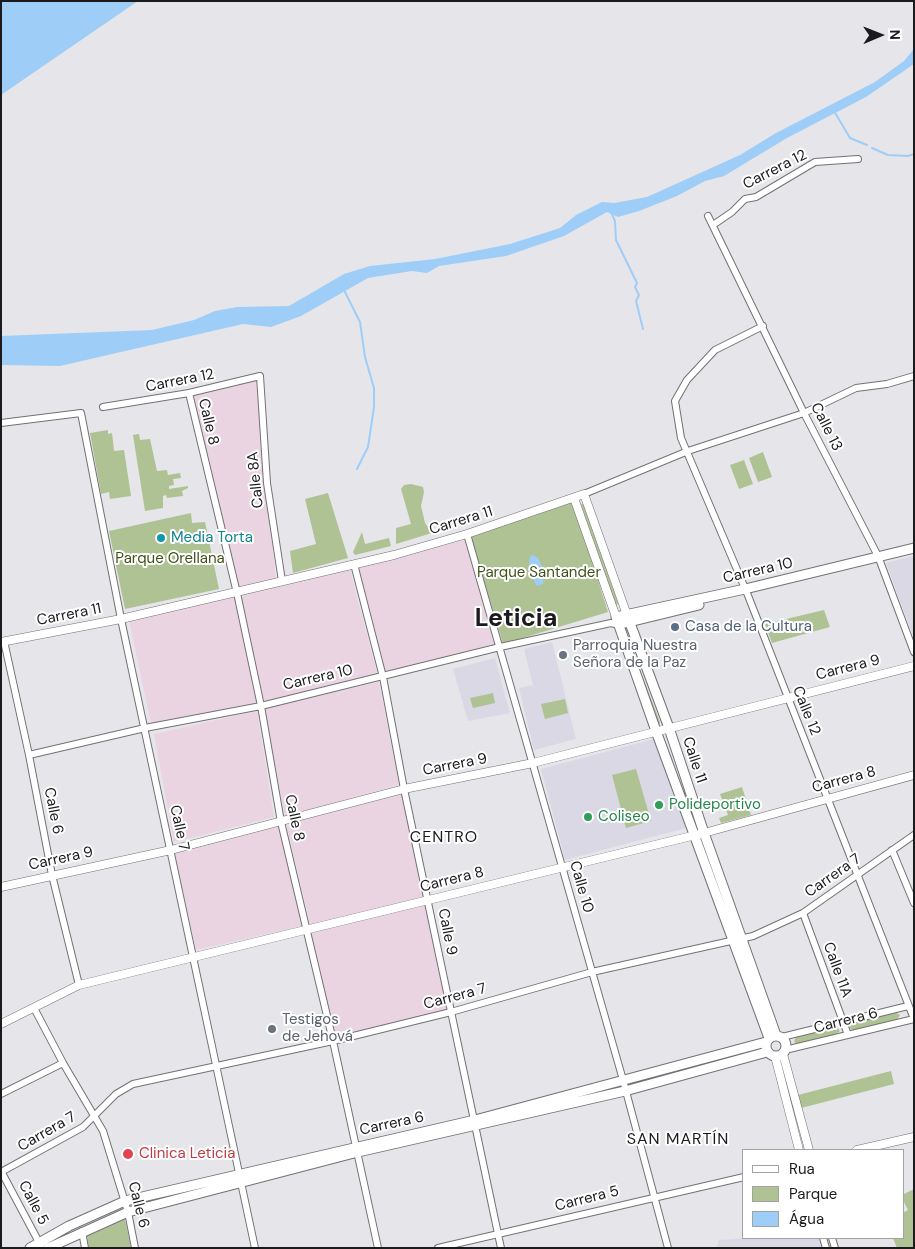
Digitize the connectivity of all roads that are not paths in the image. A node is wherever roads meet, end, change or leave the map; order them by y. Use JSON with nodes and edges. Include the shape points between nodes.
{"nodes":[{"id":1,"x":858,"y":159,"type":"dead end"},
{"id":2,"x":708,"y":216,"type":"dead end"},
{"id":3,"x":712,"y":225,"type":"junction"},
{"id":4,"x":763,"y":326,"type":"junction"},
{"id":5,"x":260,"y":376,"type":"joint"},
{"id":6,"x":914,"y":376,"type":"edge"},
{"id":7,"x":189,"y":393,"type":"junction"},
{"id":8,"x":103,"y":407,"type":"dead end"},
{"id":9,"x":804,"y":413,"type":"junction"},
{"id":10,"x":1,"y":423,"type":"edge"},
{"id":11,"x":688,"y":451,"type":"junction"},
{"id":12,"x":584,"y":494,"type":"junction"},
{"id":13,"x":574,"y":498,"type":"junction"},
{"id":14,"x":467,"y":534,"type":"junction"},
{"id":15,"x":914,"y":548,"type":"edge"},
{"id":16,"x":914,"y":554,"type":"edge"},
{"id":17,"x":878,"y":559,"type":"junction"},
{"id":18,"x":354,"y":564,"type":"junction"},
{"id":19,"x":282,"y":581,"type":"junction"},
{"id":20,"x":746,"y":591,"type":"junction"},
{"id":21,"x":237,"y":593,"type":"junction"},
{"id":22,"x":628,"y":618,"type":"junction"},
{"id":23,"x":121,"y":620,"type":"junction"},
{"id":24,"x":615,"y":622,"type":"junction"},
{"id":25,"x":2,"y":642,"type":"edge"},
{"id":26,"x":500,"y":647,"type":"junction"},
{"id":27,"x":914,"y":652,"type":"edge"},
{"id":28,"x":914,"y":666,"type":"edge"},
{"id":29,"x":383,"y":677,"type":"junction"},
{"id":30,"x":786,"y":698,"type":"junction"},
{"id":31,"x":261,"y":706,"type":"junction"},
{"id":32,"x":146,"y":728,"type":"junction"},
{"id":33,"x":669,"y":728,"type":"junction"},
{"id":34,"x":656,"y":732,"type":"junction"},
{"id":35,"x":29,"y":755,"type":"junction"},
{"id":36,"x":533,"y":763,"type":"junction"},
{"id":37,"x":914,"y":775,"type":"edge"},
{"id":38,"x":404,"y":789,"type":"junction"},
{"id":39,"x":828,"y":799,"type":"junction"},
{"id":40,"x":281,"y":822,"type":"junction"},
{"id":41,"x":704,"y":833,"type":"junction"},
{"id":42,"x":694,"y":835,"type":"junction"},
{"id":43,"x":914,"y":835,"type":"edge"},
{"id":44,"x":171,"y":850,"type":"junction"},
{"id":45,"x":892,"y":850,"type":"junction"},
{"id":46,"x":562,"y":867,"type":"junction"},
{"id":47,"x":857,"y":874,"type":"junction"},
{"id":48,"x":52,"y":875,"type":"junction"},
{"id":49,"x":1,"y":887,"type":"edge"},
{"id":50,"x":428,"y":900,"type":"junction"},
{"id":51,"x":914,"y":903,"type":"edge"},
{"id":52,"x":803,"y":913,"type":"junction"},
{"id":53,"x":308,"y":929,"type":"junction"},
{"id":54,"x":743,"y":939,"type":"junction"},
{"id":55,"x":732,"y":940,"type":"junction"},
{"id":56,"x":194,"y":957,"type":"junction"},
{"id":57,"x":592,"y":972,"type":"junction"},
{"id":58,"x":79,"y":985,"type":"junction"},
{"id":59,"x":908,"y":1006,"type":"junction"},
{"id":60,"x":34,"y":1008,"type":"junction"},
{"id":61,"x":451,"y":1012,"type":"junction"},
{"id":62,"x":914,"y":1019,"type":"edge"},
{"id":63,"x":842,"y":1021,"type":"junction"},
{"id":64,"x":1,"y":1024,"type":"edge"},
{"id":65,"x":848,"y":1035,"type":"junction"},
{"id":66,"x":333,"y":1041,"type":"junction"},
{"id":67,"x":775,"y":1045,"type":"junction"},
{"id":68,"x":63,"y":1063,"type":"junction"},
{"id":69,"x":216,"y":1066,"type":"junction"},
{"id":70,"x":623,"y":1080,"type":"junction"},
{"id":71,"x":625,"y":1091,"type":"junction"},
{"id":72,"x":1,"y":1094,"type":"edge"},
{"id":73,"x":93,"y":1116,"type":"junction"},
{"id":74,"x":476,"y":1123,"type":"junction"},
{"id":75,"x":914,"y":1137,"type":"edge"},
{"id":76,"x":358,"y":1149,"type":"junction"},
{"id":77,"x":799,"y":1149,"type":"edge"},
{"id":78,"x":809,"y":1149,"type":"edge"},
{"id":79,"x":861,"y":1149,"type":"edge"},
{"id":80,"x":1,"y":1171,"type":"edge"},
{"id":81,"x":742,"y":1177,"type":"edge"},
{"id":82,"x":240,"y":1178,"type":"junction"},
{"id":83,"x":655,"y":1196,"type":"junction"},
{"id":84,"x":125,"y":1201,"type":"junction"},
{"id":85,"x":128,"y":1212,"type":"junction"},
{"id":86,"x":82,"y":1231,"type":"junction"},
{"id":87,"x":498,"y":1234,"type":"junction"},
{"id":88,"x":41,"y":1245,"type":"edge"},
{"id":89,"x":30,"y":1248,"type":"edge"},
{"id":90,"x":48,"y":1248,"type":"edge"},
{"id":91,"x":85,"y":1248,"type":"edge"},
{"id":92,"x":135,"y":1248,"type":"edge"},
{"id":93,"x":254,"y":1248,"type":"edge"},
{"id":94,"x":378,"y":1248,"type":"edge"},
{"id":95,"x":438,"y":1248,"type":"edge"},
{"id":96,"x":501,"y":1248,"type":"edge"},
{"id":97,"x":668,"y":1248,"type":"edge"}],
"edges":[{"from":1,"to":3,"type":"street","name":"Carrera 12","via":[[815,162],[756,197],[745,199]]},
{"from":2,"to":3,"type":"street","name":"Calle 13"},
{"from":3,"to":4,"type":"street","name":"Calle 13"},
{"from":4,"to":9,"type":"street","name":"Calle 13"},
{"from":4,"to":11,"type":"street","name":"Calle 12","via":[[715,350],[679,391],[675,401],[676,412],[681,438]]},
{"from":5,"to":7,"type":"street","name":"Carrera 12"},
{"from":5,"to":19,"type":"street","name":"Calle 8A","via":[[267,483]]},
{"from":6,"to":9,"type":"street","name":"Carrera 11","via":[[888,384],[856,388]]},
{"from":7,"to":8,"type":"street","name":"Carrera 12"},
{"from":7,"to":21,"type":"street","name":"Calle 8"},
{"from":9,"to":11,"type":"street","name":"Carrera 11"},
{"from":9,"to":17,"type":"street","name":"Calle 13"},
{"from":10,"to":23,"type":"street","name":"Calle 7","via":[[81,413]]},
{"from":11,"to":12,"type":"street","name":"Carrera 11"},
{"from":11,"to":20,"type":"street","name":"Calle 12"},
{"from":12,"to":13,"type":"street","name":"Carrera 11"},
{"from":12,"to":22,"type":"street","name":"Calle 11"},
{"from":13,"to":14,"type":"street","name":"Carrera 11"},
{"from":13,"to":24,"type":"street","name":"Calle 11"},
{"from":14,"to":18,"type":"street","name":"Carrera 11"},
{"from":14,"to":26,"type":"street","name":"Calle 10"},
{"from":15,"to":17,"type":"main road","name":"Carrera 10"},
{"from":16,"to":17,"type":"main road","name":"Carrera 10"},
{"from":17,"to":20,"type":"main road","name":"Carrera 10"},
{"from":17,"to":27,"type":"street","name":"Calle 13"},
{"from":18,"to":19,"type":"street","name":"Carrera 11"},
{"from":18,"to":29,"type":"street","name":"Calle 9"},
{"from":19,"to":21,"type":"street","name":"Carrera 11"},
{"from":20,"to":22,"type":"main road","name":"Carrera 10"},
{"from":20,"to":30,"type":"street","name":"Calle 12"},
{"from":21,"to":23,"type":"street","name":"Carrera 11"},
{"from":21,"to":31,"type":"street","name":"Calle 8"},
{"from":22,"to":24,"type":"main road","name":"Carrera 10"},
{"from":22,"to":33,"type":"main road","name":"Calle 11"},
{"from":23,"to":25,"type":"street","name":"Carrera 11"},
{"from":23,"to":32,"type":"street","name":"Calle 7"},
{"from":24,"to":26,"type":"street","name":"Carrera 10"},
{"from":24,"to":34,"type":"main road","name":"Calle 11"},
{"from":25,"to":35,"type":"street","name":"Calle 6"},
{"from":26,"to":29,"type":"street","name":"Carrera 10"},
{"from":26,"to":36,"type":"street","name":"Calle 10"},
{"from":28,"to":30,"type":"street","name":"Carrera 9"},
{"from":29,"to":31,"type":"street","name":"Carrera 10"},
{"from":29,"to":38,"type":"street","name":"Calle 9"},
{"from":30,"to":33,"type":"street","name":"Carrera 9"},
{"from":30,"to":39,"type":"street","name":"Calle 12"},
{"from":31,"to":32,"type":"street","name":"Carrera 10"},
{"from":31,"to":40,"type":"street","name":"Calle 8"},
{"from":32,"to":35,"type":"street","name":"Carrera 10"},
{"from":32,"to":44,"type":"street","name":"Calle 7"},
{"from":33,"to":34,"type":"street","name":"Carrera 9"},
{"from":33,"to":41,"type":"main road","name":"Calle 11"},
{"from":34,"to":36,"type":"street","name":"Carrera 9"},
{"from":34,"to":42,"type":"main road","name":"Calle 11"},
{"from":35,"to":48,"type":"street","name":"Calle 6"},
{"from":36,"to":38,"type":"street","name":"Carrera 9"},
{"from":36,"to":46,"type":"street","name":"Calle 10"},
{"from":37,"to":39,"type":"street","name":"Carrera 8"},
{"from":38,"to":40,"type":"street","name":"Carrera 9"},
{"from":38,"to":50,"type":"street","name":"Calle 9"},
{"from":39,"to":41,"type":"street","name":"Carrera 8"},
{"from":39,"to":47,"type":"street","name":"Calle 12"},
{"from":40,"to":44,"type":"street","name":"Carrera 9"},
{"from":40,"to":53,"type":"street","name":"Calle 8"},
{"from":41,"to":42,"type":"street","name":"Carrera 8"},
{"from":41,"to":54,"type":"main road","name":"Calle 11"},
{"from":42,"to":46,"type":"street","name":"Carrera 8"},
{"from":42,"to":55,"type":"main road","name":"Calle 11"},
{"from":43,"to":45,"type":"street","name":"Carrera 7"},
{"from":44,"to":48,"type":"street","name":"Carrera 9"},
{"from":44,"to":56,"type":"street","name":"Calle 7"},
{"from":45,"to":47,"type":"street","name":"Carrera 7"},
{"from":45,"to":51,"type":"street"},
{"from":46,"to":50,"type":"street","name":"Carrera 8"},
{"from":46,"to":57,"type":"street","name":"Calle 10"},
{"from":47,"to":52,"type":"street","name":"Carrera 7"},
{"from":47,"to":59,"type":"street","name":"Calle 12"},
{"from":48,"to":49,"type":"street","name":"Carrera 9"},
{"from":48,"to":58,"type":"street","name":"Calle 6"},
{"from":50,"to":53,"type":"street","name":"Carrera 8"},
{"from":50,"to":61,"type":"street","name":"Calle 9"},
{"from":52,"to":54,"type":"street","name":"Carrera 7"},
{"from":52,"to":63,"type":"street","name":"Calle 11A"},
{"from":53,"to":56,"type":"street","name":"Carrera 8"},
{"from":53,"to":66,"type":"street","name":"Calle 8"},
{"from":54,"to":55,"type":"street","name":"Carrera 7"},
{"from":54,"to":67,"type":"main road","name":"Calle 11"},
{"from":55,"to":57,"type":"street","name":"Carrera 7"},
{"from":55,"to":67,"type":"main road","name":"Calle 11"},
{"from":56,"to":58,"type":"street","name":"Carrera 8"},
{"from":56,"to":69,"type":"street","name":"Calle 7"},
{"from":57,"to":61,"type":"street","name":"Carrera 7"},
{"from":57,"to":70,"type":"street","name":"Calle 10"},
{"from":58,"to":60,"type":"street","name":"Carrera 8"},
{"from":59,"to":62,"type":"street","name":"Calle 12"},
{"from":59,"to":63,"type":"street","name":"Carrera 6"},
{"from":60,"to":64,"type":"street","name":"Carrera 8"},
{"from":60,"to":68,"type":"street","name":"Calle 6"},
{"from":61,"to":66,"type":"street","name":"Carrera 7"},
{"from":61,"to":74,"type":"street","name":"Calle 9"},
{"from":62,"to":65,"type":"street","name":"Carrera 6"},
{"from":63,"to":65,"type":"street","name":"Calle 11A"},
{"from":63,"to":67,"type":"street","name":"Carrera 6"},
{"from":65,"to":67,"type":"street","name":"Carrera 6"},
{"from":66,"to":69,"type":"street","name":"Carrera 7"},
{"from":66,"to":76,"type":"street","name":"Calle 8"},
{"from":67,"to":70,"type":"main road","name":"Carrera 6"},
{"from":67,"to":71,"type":"main road","name":"Carrera 6"},
{"from":67,"to":77,"type":"street","name":"Calle 11"},
{"from":67,"to":78,"type":"street","name":"Calle 11"},
{"from":68,"to":72,"type":"street"},
{"from":68,"to":73,"type":"street","name":"Calle 6"},
{"from":69,"to":73,"type":"street","name":"Carrera 7","via":[[123,1088]]},
{"from":69,"to":82,"type":"street","name":"Calle 7"},
{"from":70,"to":71,"type":"street","name":"Calle 10"},
{"from":70,"to":74,"type":"main road","name":"Carrera 6"},
{"from":71,"to":74,"type":"main road","name":"Carrera 6"},
{"from":71,"to":83,"type":"street","name":"Calle 10"},
{"from":73,"to":80,"type":"street","name":"Carrera 7","via":[[83,1127]]},
{"from":73,"to":84,"type":"street","name":"Calle 6","via":[[104,1131]]},
{"from":74,"to":76,"type":"main road","name":"Carrera 6"},
{"from":74,"to":87,"type":"street","name":"Calle 9"},
{"from":75,"to":79,"type":"street"},
{"from":76,"to":82,"type":"main road","name":"Carrera 6"},
{"from":76,"to":94,"type":"street","name":"Calle 8"},
{"from":80,"to":88,"type":"street","name":"Calle 5"},
{"from":81,"to":83,"type":"street","name":"Carrera 5"},
{"from":82,"to":84,"type":"main road","name":"Carrera 6"},
{"from":82,"to":85,"type":"main road","name":"Carrera 6"},
{"from":82,"to":93,"type":"street","name":"Calle 7"},
{"from":83,"to":87,"type":"street","name":"Carrera 5"},
{"from":83,"to":97,"type":"street","name":"Calle 10"},
{"from":84,"to":85,"type":"street","name":"Calle 6"},
{"from":84,"to":88,"type":"main road","name":"Carrera 6","via":[[69,1226]]},
{"from":85,"to":86,"type":"main road","name":"Carrera 6"},
{"from":85,"to":92,"type":"street","name":"Calle 6"},
{"from":86,"to":90,"type":"main road","name":"Carrera 6"},
{"from":86,"to":91,"type":"street"},
{"from":87,"to":95,"type":"street","name":"Carrera 5"},
{"from":87,"to":96,"type":"street","name":"Calle 9"},
{"from":88,"to":89,"type":"main road","name":"Carrera 6"}]}
